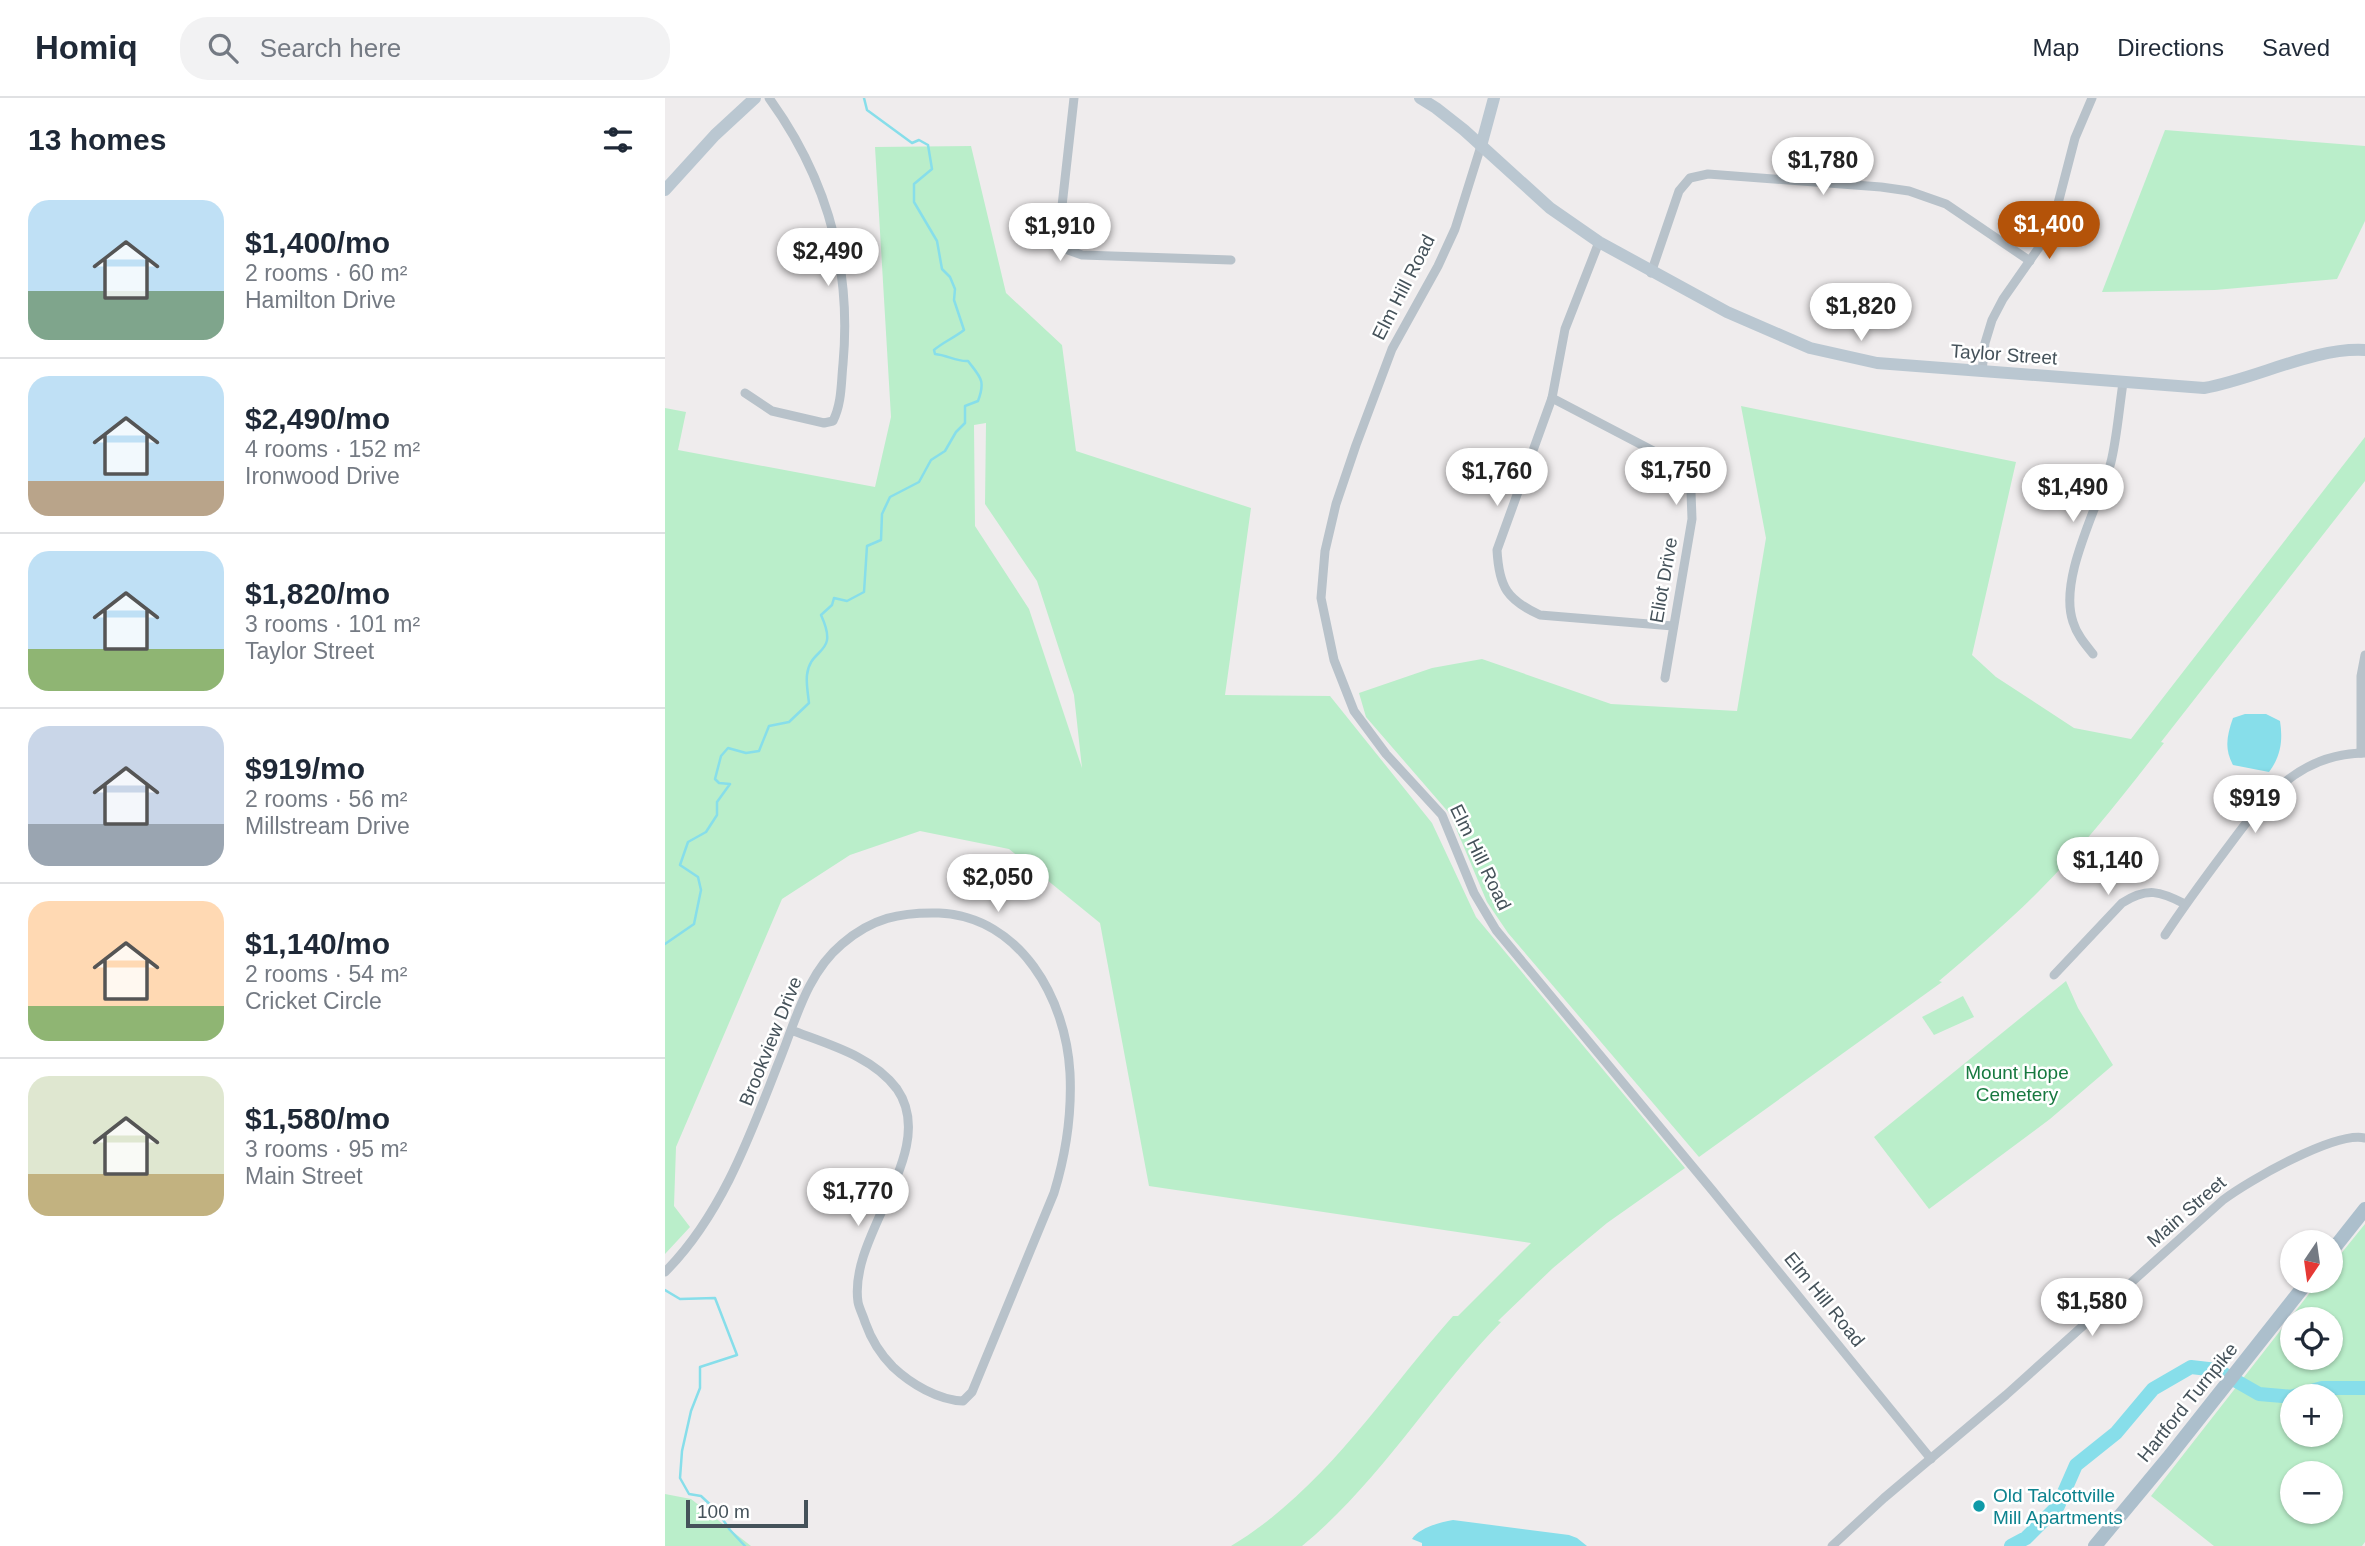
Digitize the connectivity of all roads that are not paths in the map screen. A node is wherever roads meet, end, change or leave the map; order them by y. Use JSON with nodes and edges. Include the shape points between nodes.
{"nodes":[{"id":1,"x":769,"y":98,"type":"edge"},
{"id":2,"x":1074,"y":98,"type":"edge"},
{"id":3,"x":1420,"y":98,"type":"edge"},
{"id":4,"x":1494,"y":98,"type":"edge"},
{"id":5,"x":2092,"y":98,"type":"edge"},
{"id":6,"x":749,"y":100,"type":"edge"},
{"id":7,"x":1481,"y":146,"type":"junction"},
{"id":8,"x":665,"y":190,"type":"edge"},
{"id":9,"x":1599,"y":242,"type":"junction"},
{"id":10,"x":1231,"y":260,"type":"dead end"},
{"id":11,"x":2030,"y":261,"type":"junction"},
{"id":12,"x":1651,"y":273,"type":"junction"},
{"id":13,"x":2365,"y":350,"type":"edge"},
{"id":14,"x":1982,"y":371,"type":"junction"},
{"id":15,"x":2123,"y":383,"type":"junction"},
{"id":16,"x":745,"y":393,"type":"dead end"},
{"id":17,"x":1552,"y":398,"type":"junction"},
{"id":18,"x":1673,"y":626,"type":"junction"},
{"id":19,"x":2093,"y":654,"type":"dead end"},
{"id":20,"x":2365,"y":655,"type":"edge"},
{"id":21,"x":1665,"y":678,"type":"dead end"},
{"id":22,"x":2363,"y":753,"type":"edge"},
{"id":23,"x":2185,"y":904,"type":"junction"},
{"id":24,"x":2165,"y":935,"type":"dead end"},
{"id":25,"x":2054,"y":975,"type":"dead end"},
{"id":26,"x":791,"y":1030,"type":"junction"},
{"id":27,"x":2365,"y":1138,"type":"edge"},
{"id":28,"x":2365,"y":1209,"type":"edge"},
{"id":29,"x":2343,"y":1237,"type":"edge"},
{"id":30,"x":665,"y":1272,"type":"edge"},
{"id":31,"x":2299,"y":1293,"type":"edge"},
{"id":32,"x":1931,"y":1459,"type":"junction"},
{"id":33,"x":1832,"y":1546,"type":"edge"},
{"id":34,"x":2095,"y":1546,"type":"edge"}],
"edges":[{"from":1,"to":16,"type":"street","via":[[811,165],[842,272],[845,337],[839,410],[834,421],[824,424],[772,411]]},
{"from":2,"to":10,"type":"street","via":[[1059,233],[1068,250],[1082,256]]},
{"from":3,"to":7,"type":"street","name":"Taylor Street"},
{"from":4,"to":7,"type":"street","name":"Elm Hill Road"},
{"from":5,"to":11,"type":"street","via":[[2075,138],[2047,236]]},
{"from":6,"to":8,"type":"street"},
{"from":7,"to":9,"type":"street","name":"Taylor Street","via":[[1535,196]]},
{"from":7,"to":32,"type":"street","name":"Elm Hill Road","via":[[1455,229],[1388,359],[1336,504],[1321,598],[1334,660],[1354,711],[1368,732],[1442,815],[1474,893],[1496,930]]},
{"from":9,"to":12,"type":"street","name":"Taylor Street"},
{"from":9,"to":17,"type":"street","via":[[1565,329]]},
{"from":11,"to":12,"type":"street","via":[[1946,204],[1909,191],[1708,174],[1690,178],[1679,191]]},
{"from":11,"to":14,"type":"street","via":[[1992,320]]},
{"from":12,"to":14,"type":"street","name":"Taylor Street","via":[[1809,348],[1877,363]]},
{"from":13,"to":15,"type":"street","name":"Taylor Street","via":[[2331,352],[2204,388]]},
{"from":14,"to":15,"type":"street","name":"Taylor Street"},
{"from":15,"to":19,"type":"street","via":[[2111,463],[2080,547],[2072,592],[2072,621]]},
{"from":17,"to":18,"type":"street","name":"Eliot Drive","via":[[1663,456],[1691,492],[1692,519]]},
{"from":17,"to":18,"type":"street","via":[[1497,550],[1506,591],[1520,606],[1540,615]]},
{"from":18,"to":21,"type":"street","name":"Eliot Drive"},
{"from":20,"to":22,"type":"street","via":[[2361,676]]},
{"from":22,"to":23,"type":"street","via":[[2334,757],[2287,779],[2264,800]]},
{"from":23,"to":24,"type":"street"},
{"from":23,"to":25,"type":"street","via":[[2152,891],[2136,895],[2122,903]]},
{"from":26,"to":26,"type":"street","name":"Brookview Drive","via":[[806,992],[839,946],[861,929],[913,912],[947,914],[994,928],[1019,947],[1049,989],[1070,1071],[1063,1166],[972,1392],[963,1401],[930,1392],[902,1376],[881,1356],[858,1301],[859,1271],[909,1136],[907,1113],[897,1090],[877,1068]]},
{"from":26,"to":30,"type":"street","name":"Brookview Drive","via":[[728,1182]]},
{"from":27,"to":32,"type":"street","name":"Main Street","via":[[2344,1139],[2292,1160],[2231,1194]]},
{"from":28,"to":29,"type":"main road"},
{"from":31,"to":34,"type":"main road","name":"Hartford Turnpike"},
{"from":32,"to":33,"type":"street","name":"Main Street"}]}
